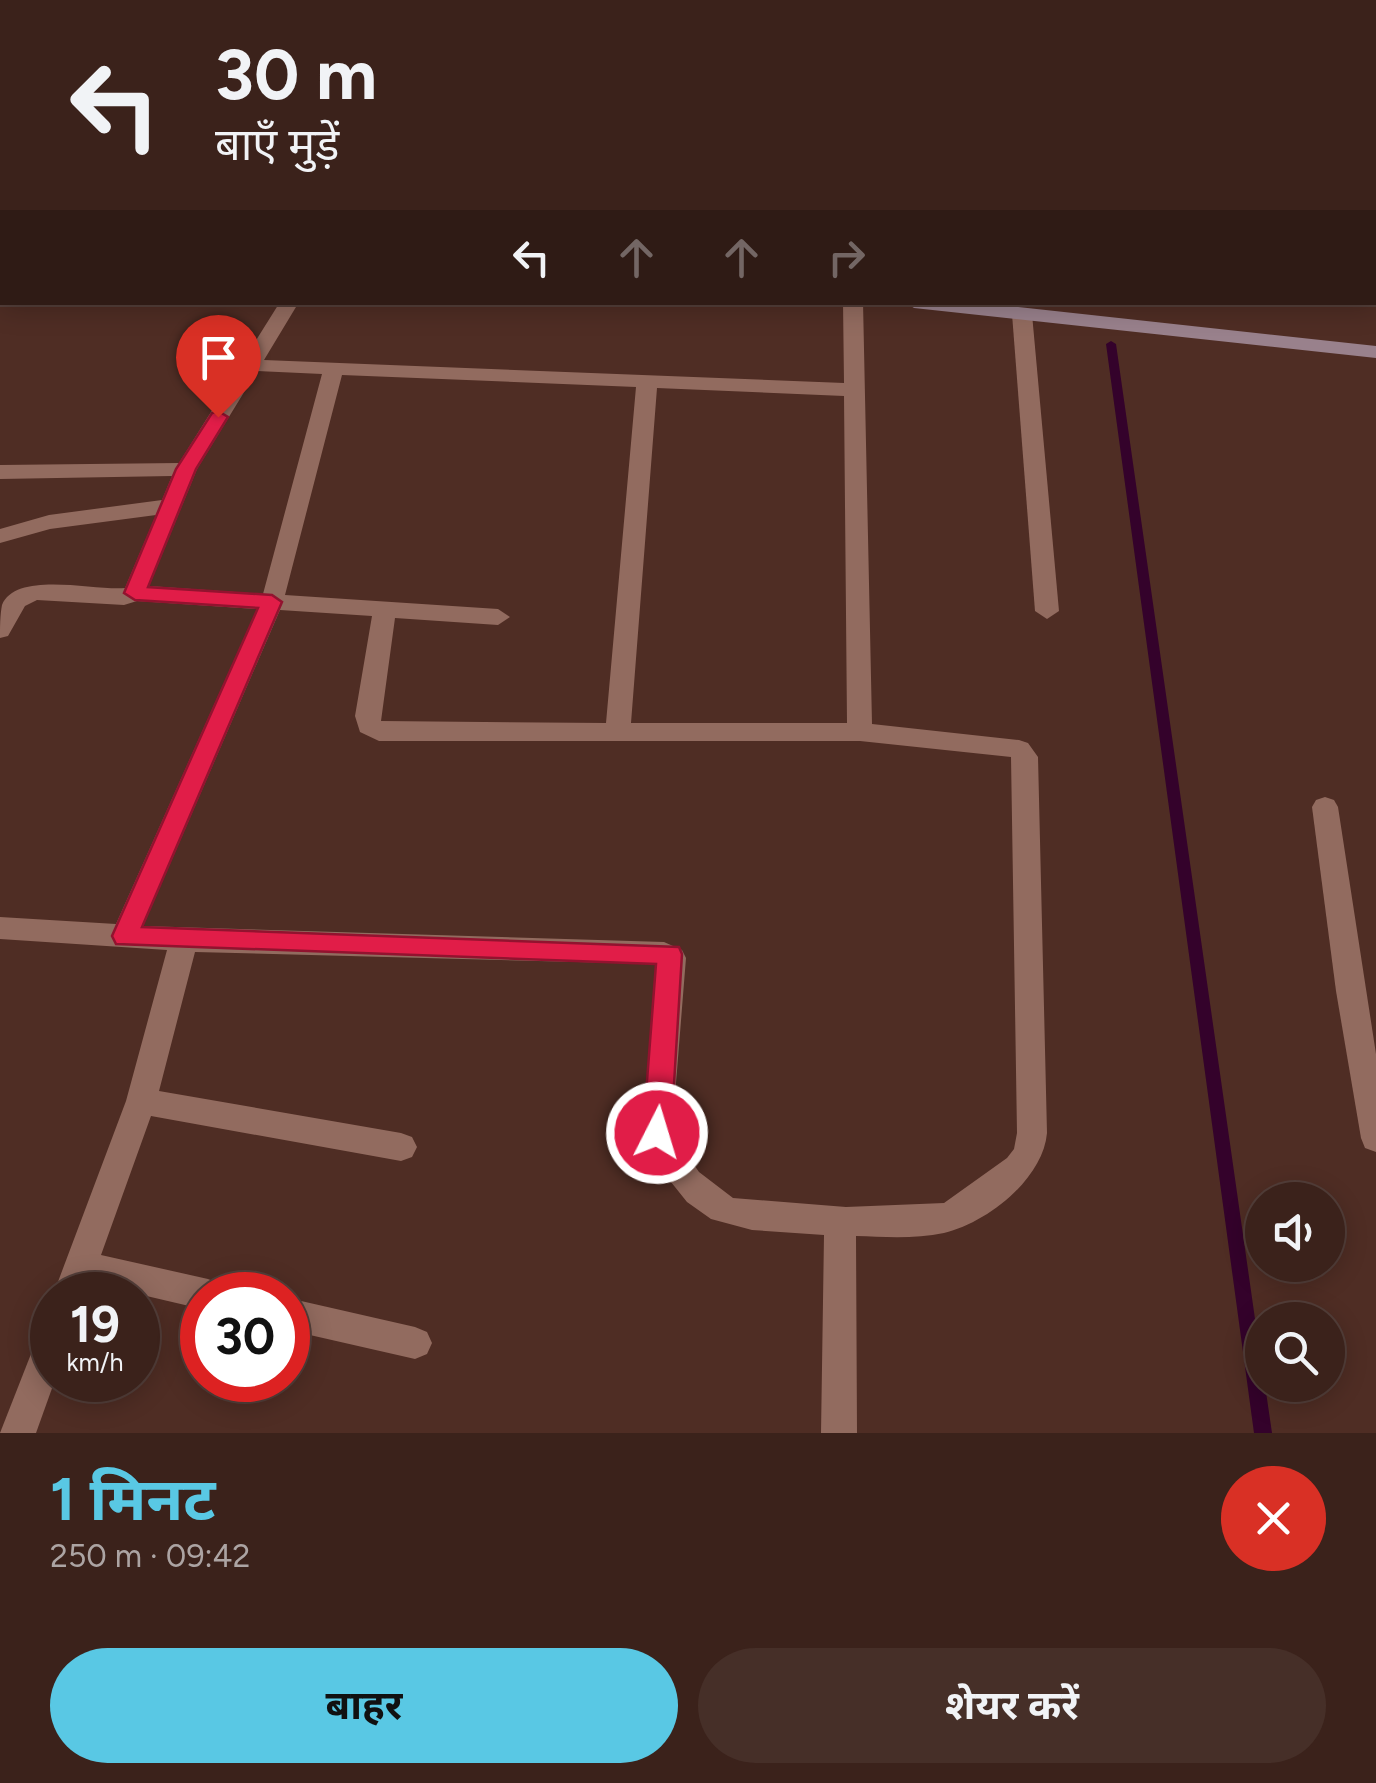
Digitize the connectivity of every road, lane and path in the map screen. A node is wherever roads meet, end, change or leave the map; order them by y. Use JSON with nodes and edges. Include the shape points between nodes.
{"nodes":[{"id":1,"x":288,"y":305,"type":"edge"},
{"id":2,"x":853,"y":305,"type":"edge"},
{"id":3,"x":941,"y":305,"type":"edge"},
{"id":4,"x":1022,"y":314,"type":"junction"},
{"id":5,"x":1376,"y":352,"type":"edge"},
{"id":6,"x":251,"y":365,"type":"junction"},
{"id":7,"x":334,"y":368,"type":"junction"},
{"id":8,"x":647,"y":382,"type":"junction"},
{"id":9,"x":854,"y":390,"type":"junction"},
{"id":10,"x":186,"y":469,"type":"junction"},
{"id":11,"x":0,"y":472,"type":"edge"},
{"id":12,"x":169,"y":506,"type":"junction"},
{"id":13,"x":0,"y":536,"type":"edge"},
{"id":14,"x":135,"y":593,"type":"junction"},
{"id":15,"x":272,"y":602,"type":"junction"},
{"id":16,"x":385,"y":610,"type":"junction"},
{"id":17,"x":1046,"y":611,"type":"dead end"},
{"id":18,"x":498,"y":617,"type":"dead end"},
{"id":19,"x":0,"y":630,"type":"edge"},
{"id":20,"x":618,"y":730,"type":"junction"},
{"id":21,"x":860,"y":732,"type":"junction"},
{"id":22,"x":1325,"y":807,"type":"dead end"},
{"id":23,"x":0,"y":928,"type":"edge"},
{"id":24,"x":125,"y":936,"type":"junction"},
{"id":25,"x":184,"y":940,"type":"junction"},
{"id":26,"x":141,"y":1101,"type":"junction"},
{"id":27,"x":1376,"y":1138,"type":"edge"},
{"id":28,"x":401,"y":1147,"type":"dead end"},
{"id":29,"x":840,"y":1219,"type":"junction"},
{"id":30,"x":79,"y":1272,"type":"edge"},
{"id":31,"x":310,"y":1319,"type":"edge"},
{"id":32,"x":415,"y":1343,"type":"dead end"},
{"id":33,"x":30,"y":1401,"type":"edge"},
{"id":34,"x":18,"y":1433,"type":"edge"},
{"id":35,"x":839,"y":1433,"type":"edge"}],
"edges":[{"from":1,"to":6,"type":"street"},
{"from":2,"to":9,"type":"street"},
{"from":3,"to":4,"type":"street"},
{"from":4,"to":5,"type":"street"},
{"from":4,"to":17,"type":"street"},
{"from":6,"to":7,"type":"street"},
{"from":6,"to":10,"type":"street"},
{"from":7,"to":8,"type":"street"},
{"from":7,"to":15,"type":"street"},
{"from":8,"to":9,"type":"street"},
{"from":8,"to":20,"type":"street"},
{"from":9,"to":21,"type":"street"},
{"from":10,"to":11,"type":"street"},
{"from":10,"to":12,"type":"street"},
{"from":12,"to":13,"type":"street","via":[[49,522]]},
{"from":12,"to":14,"type":"street"},
{"from":14,"to":15,"type":"street"},
{"from":14,"to":19,"type":"street","via":[[34,592],[16,600]]},
{"from":15,"to":16,"type":"street"},
{"from":15,"to":24,"type":"street"},
{"from":16,"to":18,"type":"street"},
{"from":16,"to":20,"type":"street","via":[[367,716],[380,732]]},
{"from":20,"to":21,"type":"street"},
{"from":21,"to":29,"type":"street","via":[[1008,745],[1025,756],[1032,1134],[1020,1166],[950,1216],[917,1223]]},
{"from":22,"to":27,"type":"street"},
{"from":23,"to":24,"type":"street"},
{"from":24,"to":25,"type":"street"},
{"from":25,"to":26,"type":"street"},
{"from":25,"to":29,"type":"street","via":[[670,954],[657,1133],[666,1156],[705,1198],[734,1212]]},
{"from":26,"to":28,"type":"street"},
{"from":26,"to":30,"type":"street"},
{"from":29,"to":35,"type":"street"},
{"from":31,"to":32,"type":"street"},
{"from":33,"to":34,"type":"street"}]}
